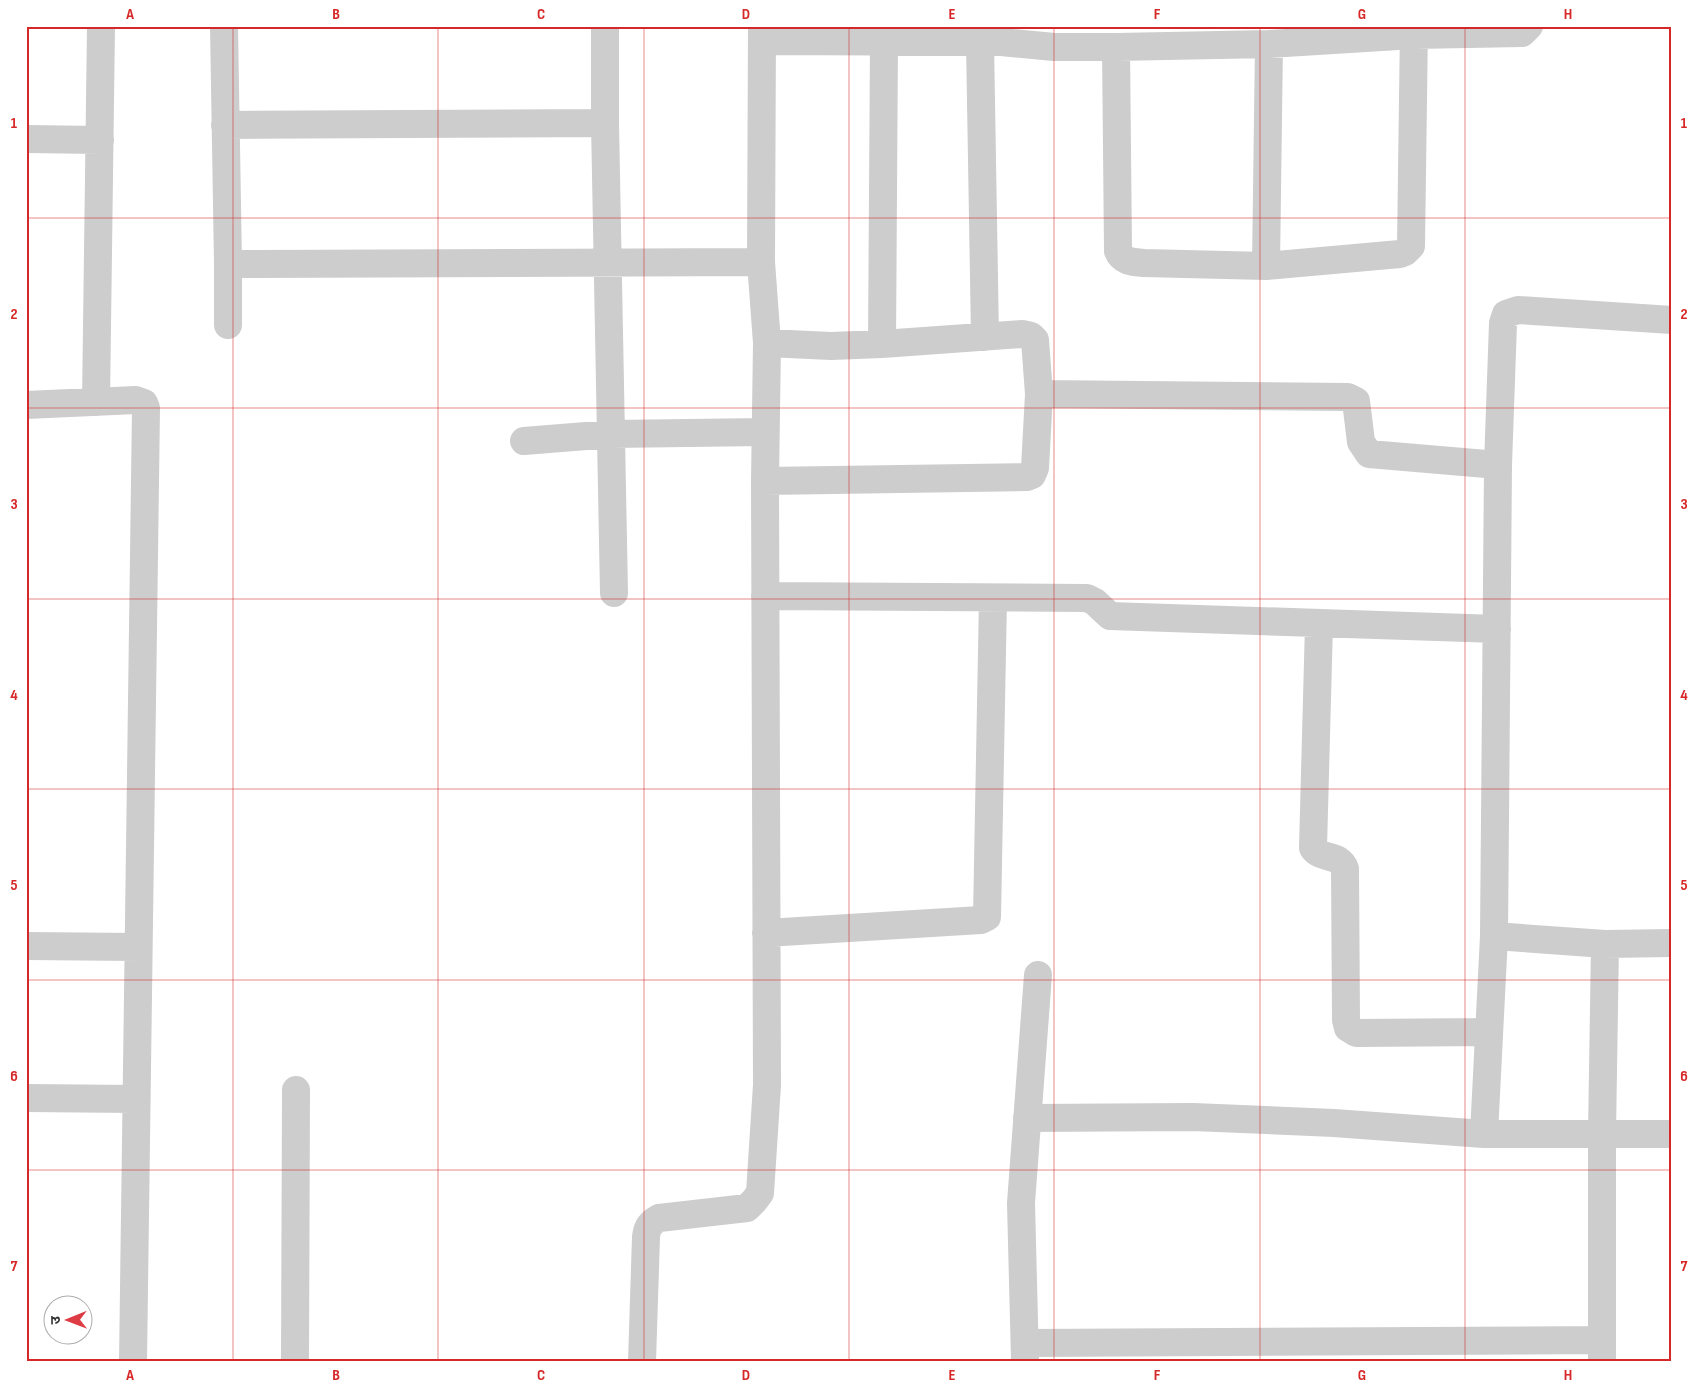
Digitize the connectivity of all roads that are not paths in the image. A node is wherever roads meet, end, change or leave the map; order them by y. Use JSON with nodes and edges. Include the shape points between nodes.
{"nodes":[{"id":1,"x":101,"y":26,"type":"edge"},
{"id":2,"x":224,"y":26,"type":"edge"},
{"id":3,"x":605,"y":26,"type":"edge"},
{"id":4,"x":1529,"y":26,"type":"edge"},
{"id":5,"x":1414,"y":31,"type":"edge"},
{"id":6,"x":762,"y":34,"type":"edge"},
{"id":7,"x":1157,"y":36,"type":"edge"},
{"id":8,"x":994,"y":37,"type":"edge"},
{"id":9,"x":884,"y":41,"type":"junction"},
{"id":10,"x":1269,"y":44,"type":"junction"},
{"id":11,"x":1116,"y":47,"type":"junction"},
{"id":12,"x":604,"y":123,"type":"junction"},
{"id":13,"x":225,"y":125,"type":"junction"},
{"id":14,"x":26,"y":139,"type":"edge"},
{"id":15,"x":100,"y":140,"type":"junction"},
{"id":16,"x":608,"y":262,"type":"junction"},
{"id":17,"x":761,"y":262,"type":"junction"},
{"id":18,"x":228,"y":264,"type":"junction"},
{"id":19,"x":1266,"y":266,"type":"junction"},
{"id":20,"x":1672,"y":320,"type":"edge"},
{"id":21,"x":228,"y":325,"type":"dead end"},
{"id":22,"x":985,"y":336,"type":"junction"},
{"id":23,"x":767,"y":343,"type":"junction"},
{"id":24,"x":882,"y":344,"type":"junction"},
{"id":25,"x":1040,"y":394,"type":"junction"},
{"id":26,"x":96,"y":402,"type":"junction"},
{"id":27,"x":26,"y":405,"type":"edge"},
{"id":28,"x":765,"y":432,"type":"junction"},
{"id":29,"x":611,"y":434,"type":"junction"},
{"id":30,"x":524,"y":442,"type":"dead end"},
{"id":31,"x":1498,"y":465,"type":"junction"},
{"id":32,"x":765,"y":481,"type":"junction"},
{"id":33,"x":614,"y":593,"type":"dead end"},
{"id":34,"x":765,"y":596,"type":"junction"},
{"id":35,"x":993,"y":598,"type":"junction"},
{"id":36,"x":1319,"y":624,"type":"junction"},
{"id":37,"x":1497,"y":629,"type":"junction"},
{"id":38,"x":766,"y":933,"type":"junction"},
{"id":39,"x":1494,"y":936,"type":"junction"},
{"id":40,"x":1672,"y":943,"type":"edge"},
{"id":41,"x":1605,"y":944,"type":"junction"},
{"id":42,"x":26,"y":946,"type":"edge"},
{"id":43,"x":138,"y":948,"type":"junction"},
{"id":44,"x":1038,"y":975,"type":"dead end"},
{"id":45,"x":1489,"y":1032,"type":"junction"},
{"id":46,"x":296,"y":1090,"type":"dead end"},
{"id":47,"x":26,"y":1098,"type":"edge"},
{"id":48,"x":136,"y":1099,"type":"junction"},
{"id":49,"x":1027,"y":1118,"type":"junction"},
{"id":50,"x":1484,"y":1134,"type":"junction"},
{"id":51,"x":1602,"y":1134,"type":"junction"},
{"id":52,"x":1672,"y":1134,"type":"edge"},
{"id":53,"x":1602,"y":1351,"type":"edge"},
{"id":54,"x":1025,"y":1352,"type":"edge"},
{"id":55,"x":133,"y":1362,"type":"edge"},
{"id":56,"x":295,"y":1362,"type":"edge"},
{"id":57,"x":642,"y":1362,"type":"edge"}],
"edges":[{"from":1,"to":15,"type":"street"},
{"from":2,"to":13,"type":"street"},
{"from":3,"to":12,"type":"street"},
{"from":4,"to":5,"type":"street","via":[[1522,33]]},
{"from":5,"to":10,"type":"street"},
{"from":5,"to":19,"type":"street","via":[[1410,246],[1400,254]]},
{"from":6,"to":9,"type":"street"},
{"from":6,"to":17,"type":"street"},
{"from":7,"to":10,"type":"street"},
{"from":7,"to":11,"type":"street"},
{"from":8,"to":9,"type":"street"},
{"from":8,"to":11,"type":"street","via":[[1054,47]]},
{"from":8,"to":22,"type":"street"},
{"from":9,"to":24,"type":"street"},
{"from":10,"to":19,"type":"street"},
{"from":11,"to":19,"type":"street","via":[[1120,256],[1130,262],[1144,263]]},
{"from":12,"to":13,"type":"street"},
{"from":12,"to":16,"type":"street"},
{"from":13,"to":18,"type":"street"},
{"from":14,"to":15,"type":"street"},
{"from":15,"to":26,"type":"street"},
{"from":16,"to":17,"type":"street"},
{"from":16,"to":18,"type":"street"},
{"from":16,"to":29,"type":"street"},
{"from":17,"to":23,"type":"street"},
{"from":18,"to":21,"type":"street"},
{"from":20,"to":31,"type":"street","via":[[1518,310],[1506,314],[1503,323]]},
{"from":22,"to":24,"type":"street"},
{"from":22,"to":25,"type":"street","via":[[1022,334],[1035,340]]},
{"from":23,"to":24,"type":"street"},
{"from":23,"to":28,"type":"street"},
{"from":25,"to":31,"type":"street","via":[[1348,397],[1356,401],[1361,442],[1370,454]]},
{"from":25,"to":32,"type":"street","via":[[1035,468],[1026,478]]},
{"from":26,"to":27,"type":"street"},
{"from":26,"to":43,"type":"street","via":[[140,401],[146,408]]},
{"from":28,"to":29,"type":"street"},
{"from":28,"to":32,"type":"street"},
{"from":29,"to":30,"type":"street"},
{"from":29,"to":33,"type":"street"},
{"from":31,"to":37,"type":"street"},
{"from":32,"to":34,"type":"street"},
{"from":34,"to":35,"type":"street"},
{"from":34,"to":38,"type":"street"},
{"from":35,"to":36,"type":"street","via":[[1087,598],[1110,616]]},
{"from":35,"to":38,"type":"street","via":[[987,917],[981,920]]},
{"from":36,"to":37,"type":"street"},
{"from":36,"to":45,"type":"street","via":[[1313,848],[1337,859],[1346,869],[1348,1028],[1356,1033]]},
{"from":37,"to":39,"type":"street"},
{"from":38,"to":57,"type":"street","via":[[767,1085],[760,1192],[747,1208],[659,1218],[649,1224]]},
{"from":39,"to":41,"type":"street"},
{"from":39,"to":45,"type":"street"},
{"from":40,"to":41,"type":"street"},
{"from":41,"to":51,"type":"street"},
{"from":42,"to":43,"type":"street"},
{"from":43,"to":48,"type":"street"},
{"from":44,"to":49,"type":"street"},
{"from":45,"to":50,"type":"street"},
{"from":46,"to":56,"type":"street"},
{"from":47,"to":48,"type":"street"},
{"from":48,"to":55,"type":"street"},
{"from":49,"to":50,"type":"street","via":[[1194,1117]]},
{"from":49,"to":54,"type":"street","via":[[1021,1203]]},
{"from":50,"to":51,"type":"street"},
{"from":51,"to":52,"type":"street"},
{"from":51,"to":53,"type":"street"},
{"from":53,"to":54,"type":"street"}]}
